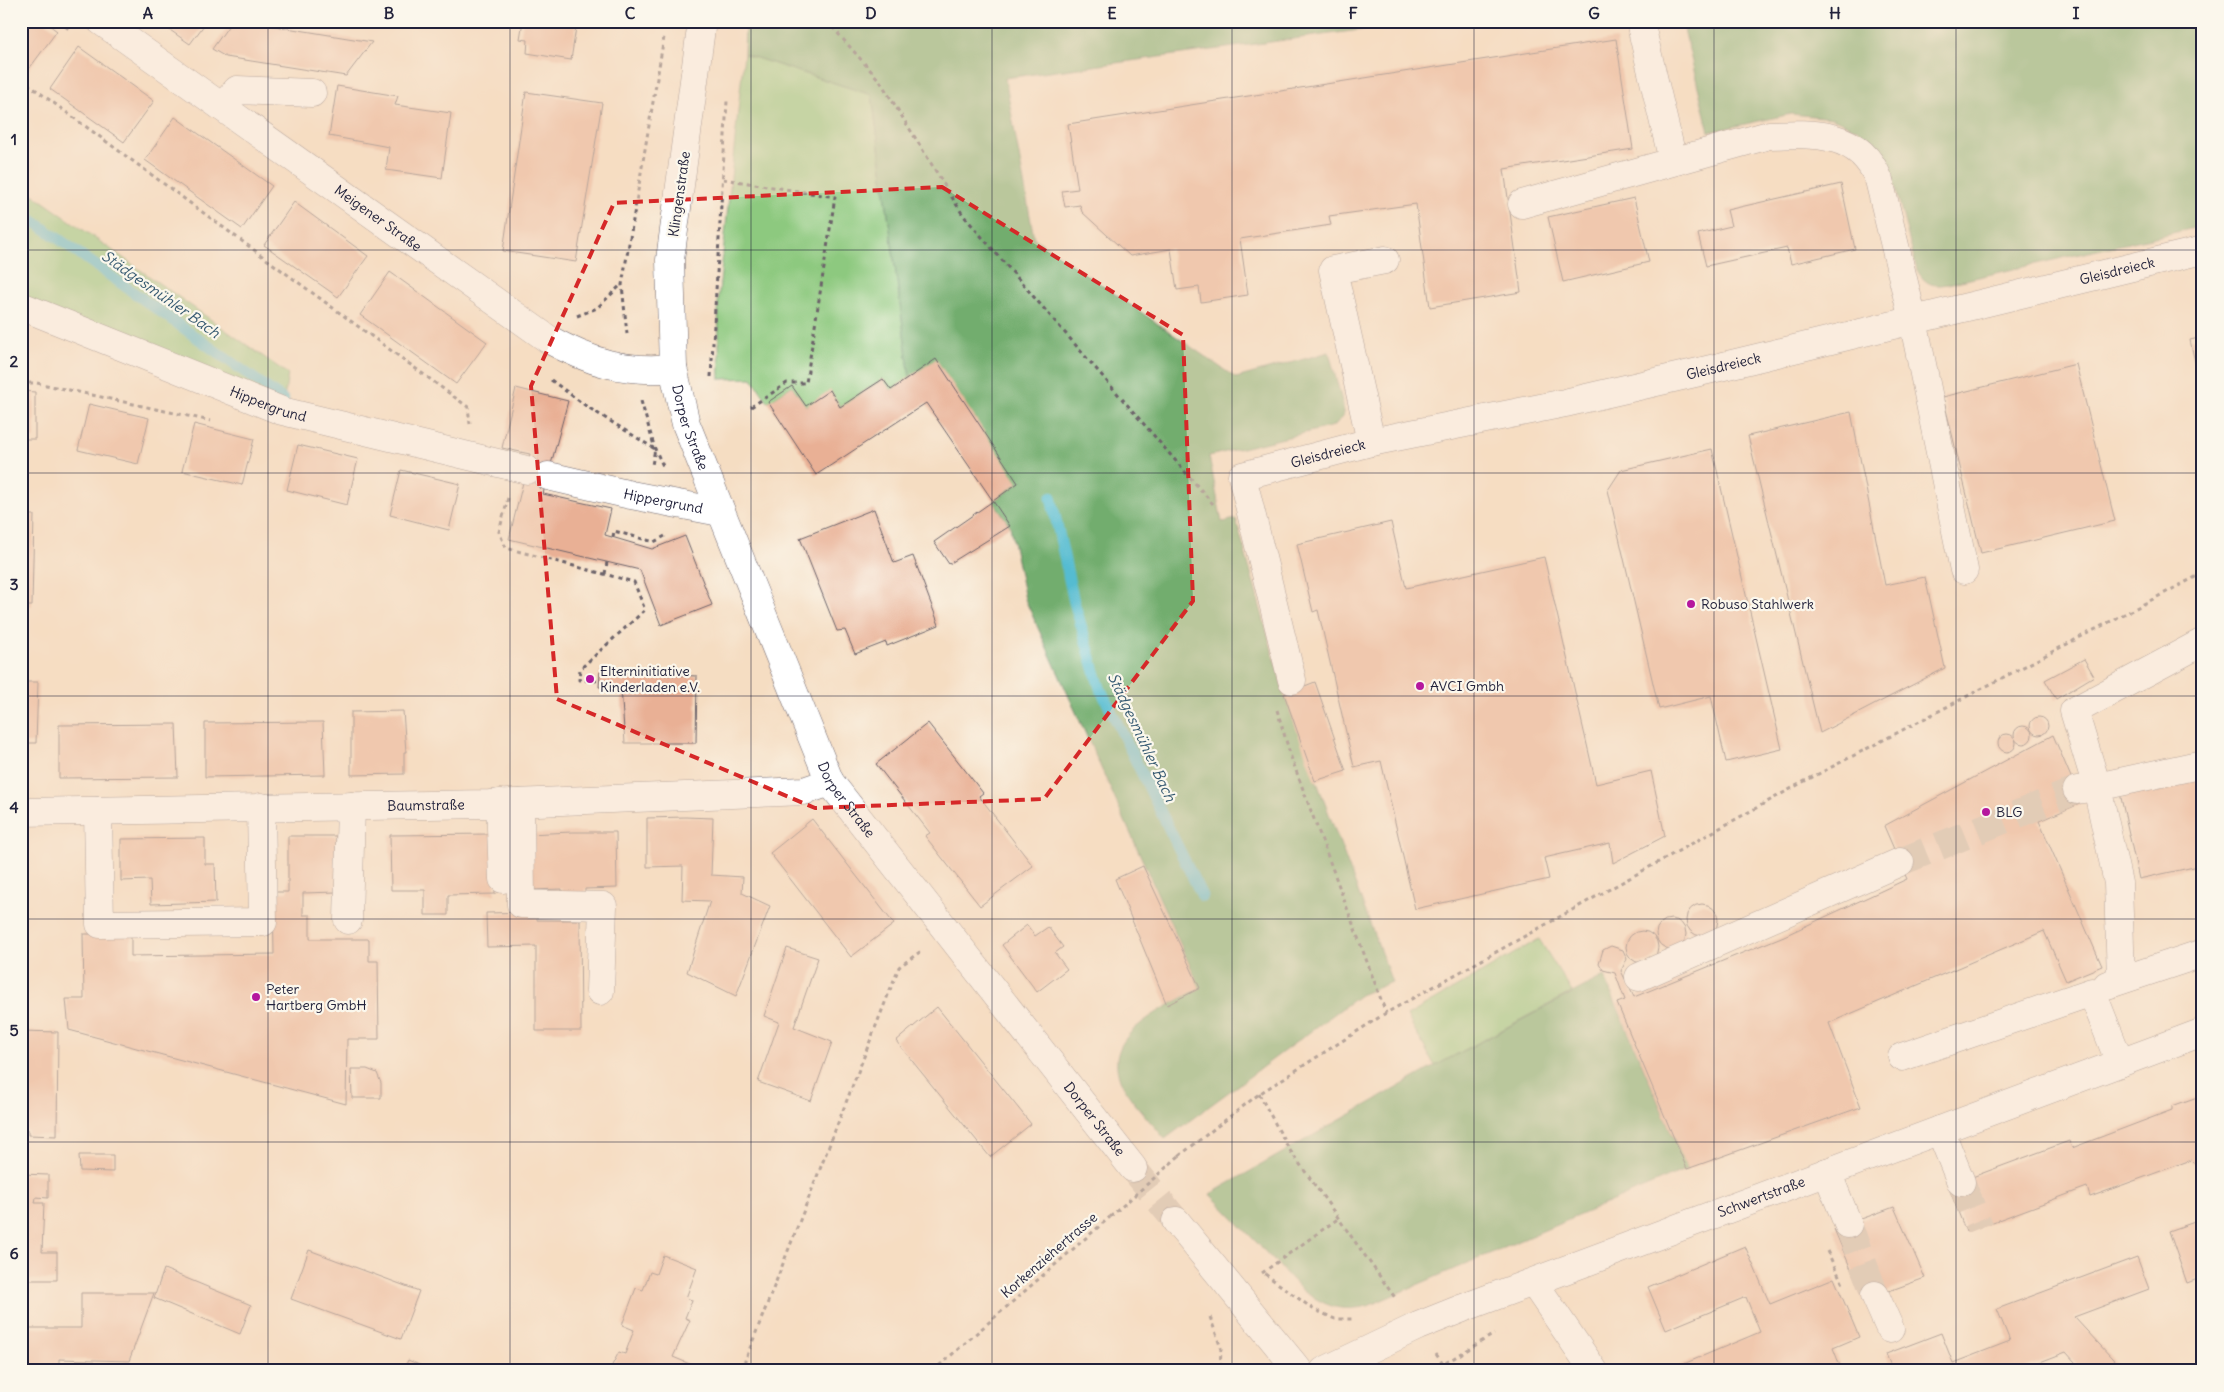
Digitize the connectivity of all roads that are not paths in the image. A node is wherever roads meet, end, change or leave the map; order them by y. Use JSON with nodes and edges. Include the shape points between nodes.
{"nodes":[{"id":1,"x":101,"y":21,"type":"edge"},
{"id":2,"x":702,"y":21,"type":"edge"},
{"id":3,"x":1642,"y":30,"type":"dead end"},
{"id":4,"x":312,"y":93,"type":"dead end"},
{"id":5,"x":222,"y":107,"type":"junction"},
{"id":6,"x":1673,"y":161,"type":"junction"},
{"id":7,"x":1522,"y":204,"type":"dead end"},
{"id":8,"x":2203,"y":250,"type":"edge"},
{"id":9,"x":1386,"y":260,"type":"dead end"},
{"id":10,"x":21,"y":306,"type":"edge"},
{"id":11,"x":1913,"y":320,"type":"junction"},
{"id":12,"x":673,"y":368,"type":"junction"},
{"id":13,"x":1371,"y":442,"type":"junction"},
{"id":14,"x":720,"y":512,"type":"junction"},
{"id":15,"x":1964,"y":570,"type":"dead end"},
{"id":16,"x":2203,"y":642,"type":"edge"},
{"id":17,"x":1292,"y":680,"type":"dead end"},
{"id":18,"x":2203,"y":764,"type":"edge"},
{"id":19,"x":830,"y":782,"type":"junction"},
{"id":20,"x":2087,"y":788,"type":"junction"},
{"id":21,"x":510,"y":803,"type":"junction"},
{"id":22,"x":351,"y":806,"type":"junction"},
{"id":23,"x":261,"y":807,"type":"junction"},
{"id":24,"x":98,"y":811,"type":"junction"},
{"id":25,"x":21,"y":812,"type":"edge"},
{"id":26,"x":1900,"y":862,"type":"tunnel mouth"},
{"id":27,"x":504,"y":903,"type":"dead end"},
{"id":28,"x":348,"y":920,"type":"dead end"},
{"id":29,"x":2203,"y":953,"type":"edge"},
{"id":30,"x":1639,"y":977,"type":"dead end"},
{"id":31,"x":2122,"y":979,"type":"junction"},
{"id":32,"x":600,"y":990,"type":"dead end"},
{"id":33,"x":2092,"y":992,"type":"junction"},
{"id":34,"x":2203,"y":1032,"type":"edge"},
{"id":35,"x":1902,"y":1057,"type":"dead end"},
{"id":36,"x":2120,"y":1063,"type":"junction"},
{"id":37,"x":1940,"y":1130,"type":"junction"},
{"id":38,"x":1132,"y":1168,"type":"tunnel mouth"},
{"id":39,"x":1827,"y":1172,"type":"junction"},
{"id":40,"x":1961,"y":1182,"type":"tunnel mouth"},
{"id":41,"x":1176,"y":1221,"type":"tunnel mouth"},
{"id":42,"x":1848,"y":1224,"type":"tunnel mouth"},
{"id":43,"x":1534,"y":1282,"type":"junction"},
{"id":44,"x":1875,"y":1295,"type":"tunnel mouth"},
{"id":45,"x":1890,"y":1329,"type":"dead end"},
{"id":46,"x":1299,"y":1371,"type":"edge"},
{"id":47,"x":1324,"y":1371,"type":"edge"},
{"id":48,"x":1594,"y":1371,"type":"edge"}],
"edges":[{"from":1,"to":5,"type":"street","name":"Meigener Straße"},
{"from":2,"to":12,"type":"street","name":"Klingenstraße","via":[[670,260]]},
{"from":3,"to":6,"type":"street"},
{"from":4,"to":5,"type":"street","via":[[238,90]]},
{"from":5,"to":12,"type":"street","name":"Meigener Straße","via":[[548,339],[574,353],[608,365],[653,370]]},
{"from":6,"to":7,"type":"street"},
{"from":6,"to":11,"type":"street","via":[[1769,135],[1803,133],[1849,143],[1873,164],[1879,180]]},
{"from":8,"to":11,"type":"street","name":"Gleisdreieck"},
{"from":9,"to":13,"type":"street","via":[[1333,270]]},
{"from":10,"to":14,"type":"street","name":"Hippergrund","via":[[282,410],[528,478]]},
{"from":11,"to":13,"type":"street","name":"Gleisdreieck","via":[[1565,403]]},
{"from":11,"to":15,"type":"street"},
{"from":12,"to":14,"type":"street","name":"Dorper Straße","via":[[686,424]]},
{"from":13,"to":17,"type":"street","name":"Gleisdreieck","via":[[1242,476]]},
{"from":14,"to":19,"type":"street","name":"Dorper Straße"},
{"from":16,"to":20,"type":"street","via":[[2074,711]]},
{"from":18,"to":20,"type":"street"},
{"from":19,"to":21,"type":"street","name":"Baumstraße","via":[[804,791]]},
{"from":19,"to":38,"type":"street","name":"Dorper Straße"},
{"from":20,"to":31,"type":"street","via":[[2118,884]]},
{"from":21,"to":22,"type":"street","name":"Baumstraße"},
{"from":21,"to":27,"type":"street"},
{"from":21,"to":32,"type":"street","via":[[521,904],[603,906]]},
{"from":22,"to":23,"type":"street","name":"Baumstraße"},
{"from":22,"to":28,"type":"street"},
{"from":23,"to":24,"type":"street","name":"Baumstraße"},
{"from":23,"to":24,"type":"street","via":[[262,922],[100,924]]},
{"from":24,"to":25,"type":"street","name":"Baumstraße"},
{"from":26,"to":30,"type":"street"},
{"from":29,"to":31,"type":"street"},
{"from":31,"to":33,"type":"street"},
{"from":33,"to":35,"type":"street"},
{"from":33,"to":36,"type":"street"},
{"from":34,"to":36,"type":"street","name":"Schwertstraße"},
{"from":36,"to":37,"type":"street","name":"Schwertstraße"},
{"from":37,"to":39,"type":"street","name":"Schwertstraße"},
{"from":37,"to":40,"type":"street"},
{"from":39,"to":42,"type":"street"},
{"from":39,"to":43,"type":"street","name":"Schwertstraße"},
{"from":41,"to":46,"type":"street"},
{"from":43,"to":47,"type":"street","name":"Schwertstraße","via":[[1418,1326]]},
{"from":43,"to":48,"type":"street"},
{"from":44,"to":45,"type":"street"}]}
